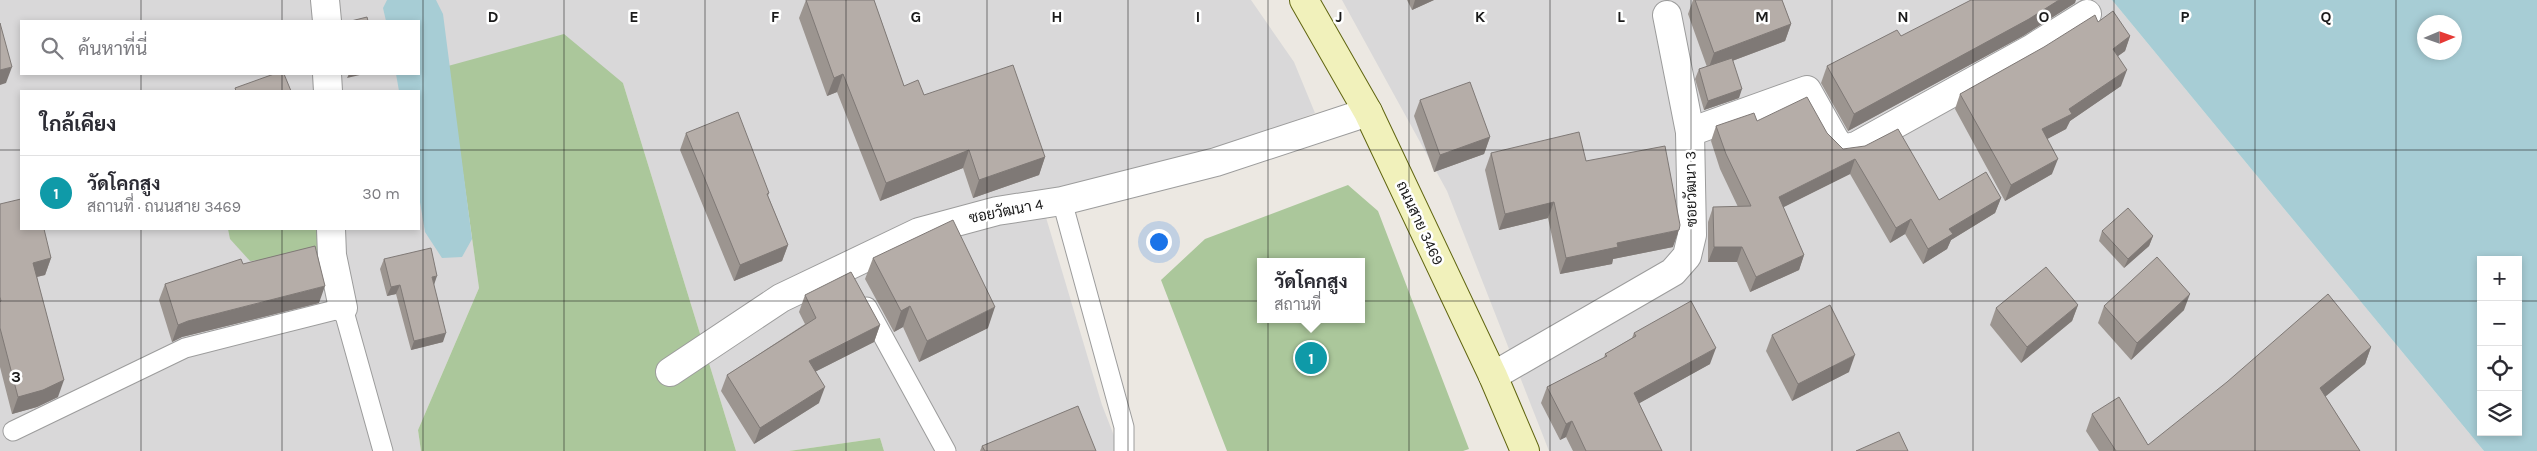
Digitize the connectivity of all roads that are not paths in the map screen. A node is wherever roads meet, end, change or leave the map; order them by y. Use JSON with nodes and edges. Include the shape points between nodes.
{"nodes":[{"id":1,"x":325,"y":0,"type":"edge"},
{"id":2,"x":1304,"y":0,"type":"edge"},
{"id":3,"x":1670,"y":8,"type":"edge"},
{"id":4,"x":2087,"y":14,"type":"dead end"},
{"id":5,"x":327,"y":20,"type":"edge"},
{"id":6,"x":328,"y":75,"type":"edge"},
{"id":7,"x":328,"y":90,"type":"edge"},
{"id":8,"x":1368,"y":112,"type":"junction"},
{"id":9,"x":1690,"y":132,"type":"junction"},
{"id":10,"x":1062,"y":201,"type":"junction"},
{"id":11,"x":331,"y":230,"type":"edge"},
{"id":12,"x":853,"y":280,"type":"junction"},
{"id":13,"x":343,"y":308,"type":"junction"},
{"id":14,"x":670,"y":372,"type":"dead end"},
{"id":15,"x":1493,"y":376,"type":"junction"},
{"id":16,"x":13,"y":432,"type":"dead end"},
{"id":17,"x":383,"y":451,"type":"edge"},
{"id":18,"x":946,"y":451,"type":"edge"},
{"id":19,"x":1124,"y":451,"type":"edge"},
{"id":20,"x":1526,"y":451,"type":"edge"}],
"edges":[{"from":1,"to":5,"type":"street"},
{"from":2,"to":8,"type":"street","name":"ถนนสาย 3469"},
{"from":3,"to":9,"type":"street","name":"ซอยวัฒนา 3"},
{"from":4,"to":9,"type":"street","via":[[1856,146],[1844,149],[1835,140],[1807,90]]},
{"from":6,"to":7,"type":"street"},
{"from":8,"to":10,"type":"street","name":"ซอยวัฒนา 4","via":[[1216,162]]},
{"from":8,"to":15,"type":"street","name":"ถนนสาย 3469"},
{"from":9,"to":15,"type":"street","name":"ซอยวัฒนา 3","via":[[1692,235],[1686,256],[1673,272]]},
{"from":10,"to":12,"type":"street","name":"ซอยวัฒนา 4","via":[[996,211],[919,232]]},
{"from":10,"to":19,"type":"lane","via":[[1124,427]]},
{"from":11,"to":13,"type":"street","via":[[332,255]]},
{"from":12,"to":14,"type":"street","name":"ซอยวัฒนา 4","via":[[781,298]]},
{"from":12,"to":18,"type":"lane"},
{"from":13,"to":16,"type":"lane","via":[[185,348]]},
{"from":13,"to":17,"type":"lane"},
{"from":15,"to":20,"type":"street","name":"ถนนสาย 3469"}]}
